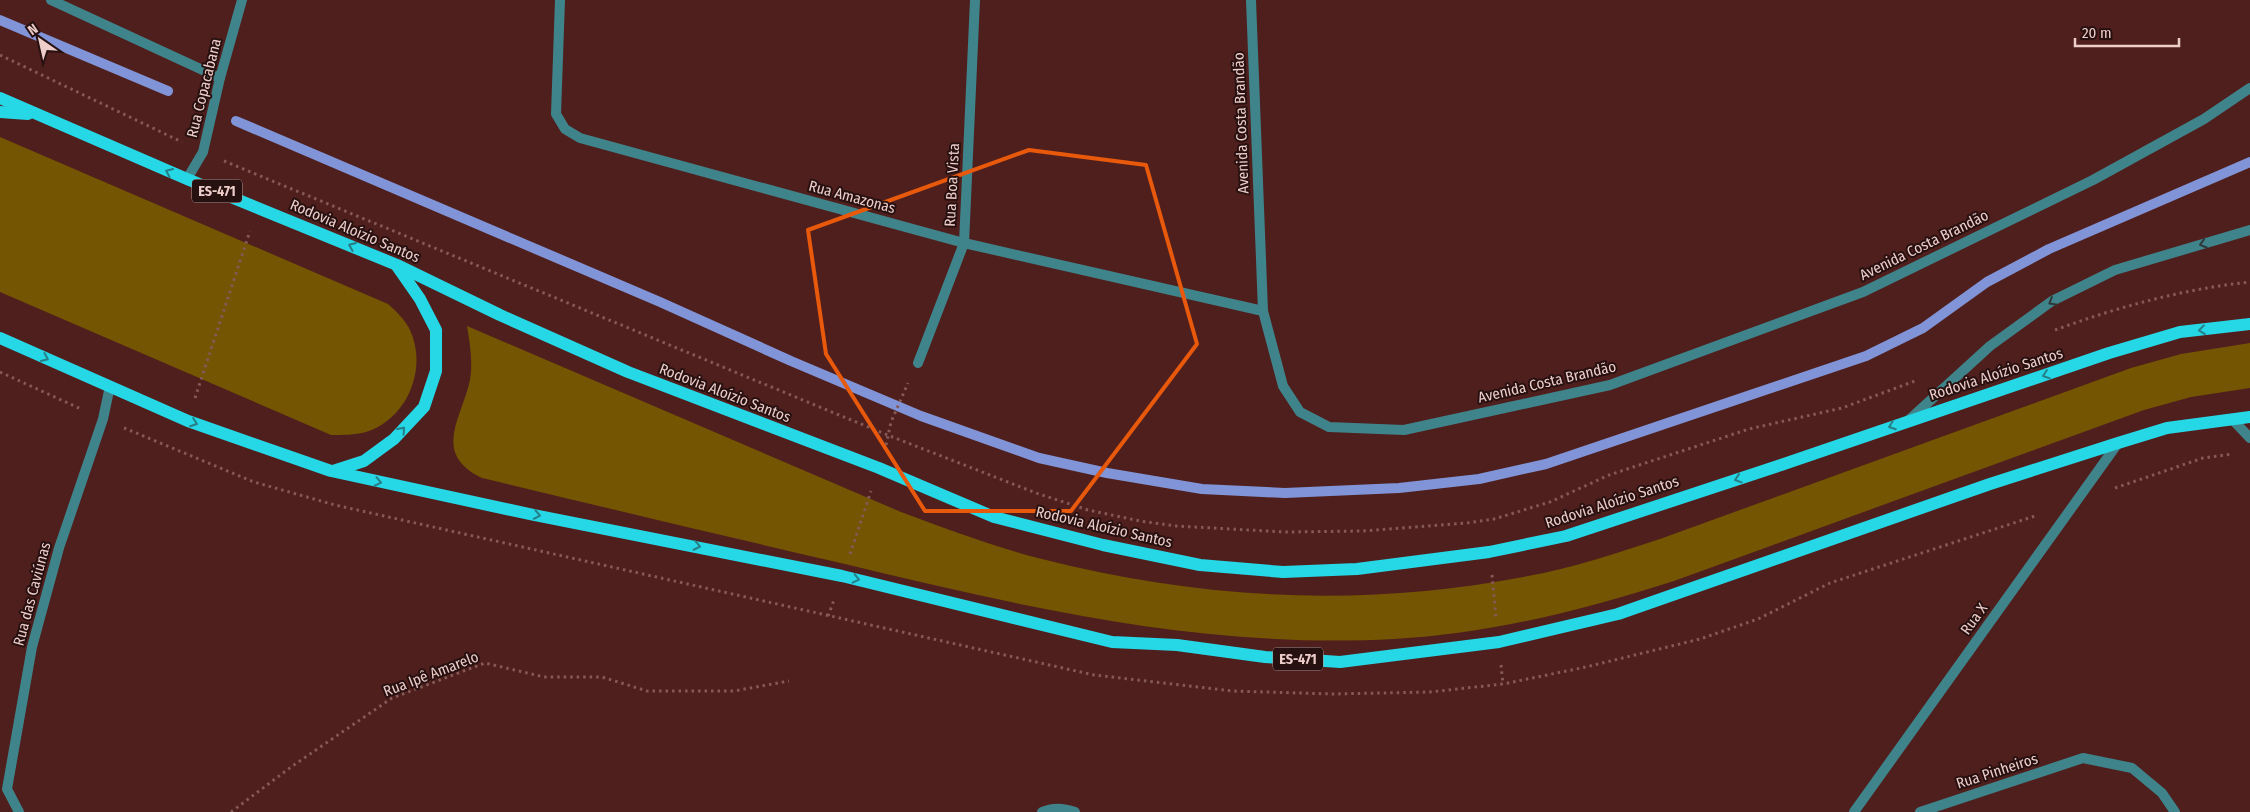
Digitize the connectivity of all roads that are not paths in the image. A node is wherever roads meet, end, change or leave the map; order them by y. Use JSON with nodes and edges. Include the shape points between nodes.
{"nodes":[{"id":1,"x":51,"y":0,"type":"edge"},
{"id":2,"x":242,"y":0,"type":"edge"},
{"id":3,"x":560,"y":0,"type":"edge"},
{"id":4,"x":975,"y":0,"type":"edge"},
{"id":5,"x":1251,"y":0,"type":"edge"},
{"id":6,"x":220,"y":78,"type":"junction"},
{"id":7,"x":2250,"y":88,"type":"edge"},
{"id":8,"x":0,"y":98,"type":"edge"},
{"id":9,"x":0,"y":112,"type":"edge"},
{"id":10,"x":38,"y":115,"type":"junction"},
{"id":11,"x":187,"y":179,"type":"junction"},
{"id":12,"x":2250,"y":230,"type":"edge"},
{"id":13,"x":964,"y":243,"type":"junction"},
{"id":14,"x":396,"y":265,"type":"junction"},
{"id":15,"x":1264,"y":311,"type":"junction"},
{"id":16,"x":2250,"y":324,"type":"edge"},
{"id":17,"x":0,"y":338,"type":"edge"},
{"id":18,"x":918,"y":363,"type":"dead end"},
{"id":19,"x":110,"y":386,"type":"junction"},
{"id":20,"x":2250,"y":417,"type":"edge"},
{"id":21,"x":1909,"y":420,"type":"junction"},
{"id":22,"x":2233,"y":420,"type":"junction"},
{"id":23,"x":2250,"y":438,"type":"edge"},
{"id":24,"x":2118,"y":443,"type":"junction"},
{"id":25,"x":331,"y":471,"type":"junction"},
{"id":26,"x":3,"y":787,"type":"edge"},
{"id":27,"x":20,"y":812,"type":"edge"},
{"id":28,"x":1042,"y":812,"type":"edge"},
{"id":29,"x":1075,"y":812,"type":"edge"},
{"id":30,"x":1854,"y":812,"type":"edge"},
{"id":31,"x":1920,"y":812,"type":"edge"},
{"id":32,"x":2175,"y":812,"type":"edge"}],
"edges":[{"from":1,"to":6,"type":"street"},
{"from":2,"to":6,"type":"street","name":"Rua Copacabana"},
{"from":3,"to":13,"type":"street","name":"Rua Amazonas","via":[[556,114],[565,129],[580,138]]},
{"from":4,"to":13,"type":"street","name":"Rua Boa Vista"},
{"from":5,"to":15,"type":"street","name":"Avenida Costa Brandão"},
{"from":6,"to":11,"type":"street","name":"Rua Copacabana","via":[[203,152]]},
{"from":7,"to":15,"type":"street","name":"Avenida Costa Brandão","via":[[2204,119],[2093,180],[1863,292],[1600,387],[1404,430],[1329,427],[1300,412],[1283,386]]},
{"from":8,"to":10,"type":"main road","name":"Rodovia Aloízio Santos","number":"ES-471"},
{"from":9,"to":10,"type":"main road"},
{"from":11,"to":10,"type":"main road","name":"Rodovia Aloízio Santos","number":"ES-471","one_way":true},
{"from":14,"to":11,"type":"main road","name":"Rodovia Aloízio Santos","number":"ES-471","one_way":true},
{"from":12,"to":21,"type":"street","one_way":true,"via":[[2115,270],[2052,302],[1990,346]]},
{"from":13,"to":15,"type":"street","name":"Rua Amazonas"},
{"from":13,"to":18,"type":"street","name":"Rua Boa Vista"},
{"from":21,"to":14,"type":"main road","name":"Rodovia Aloízio Santos","number":"ES-471","one_way":true,"via":[[1566,536],[1489,552],[1357,569],[1283,572],[1200,565],[1103,545],[994,517],[879,468],[628,372]]},
{"from":25,"to":14,"type":"main road","one_way":true,"via":[[364,461],[394,439],[424,406],[436,371],[436,330],[420,299]]},
{"from":16,"to":21,"type":"main road","name":"Rodovia Aloízio Santos","number":"ES-471","one_way":true,"via":[[2180,332]]},
{"from":17,"to":19,"type":"main road","number":"ES-471","one_way":true},
{"from":19,"to":25,"type":"main road","number":"ES-471","one_way":true,"via":[[188,421]]},
{"from":19,"to":26,"type":"street","name":"Rua das Caviúnas","via":[[103,419],[59,548],[32,647]]},
{"from":20,"to":22,"type":"main road","number":"ES-471"},
{"from":22,"to":23,"type":"street"},
{"from":22,"to":24,"type":"main road","number":"ES-471","via":[[2167,428]]},
{"from":25,"to":24,"type":"main road","number":"ES-471","one_way":true,"via":[[842,576],[1112,642],[1177,645],[1265,657],[1340,662],[1499,642],[1618,614]]},
{"from":24,"to":30,"type":"street","name":"Rua X"},
{"from":26,"to":27,"type":"street","name":"Rua das Caviúnas"},
{"from":28,"to":29,"type":"street","via":[[1049,809]]},
{"from":31,"to":32,"type":"street","name":"Rua Pinheiros","via":[[2083,758],[2132,768],[2162,793]]}]}
